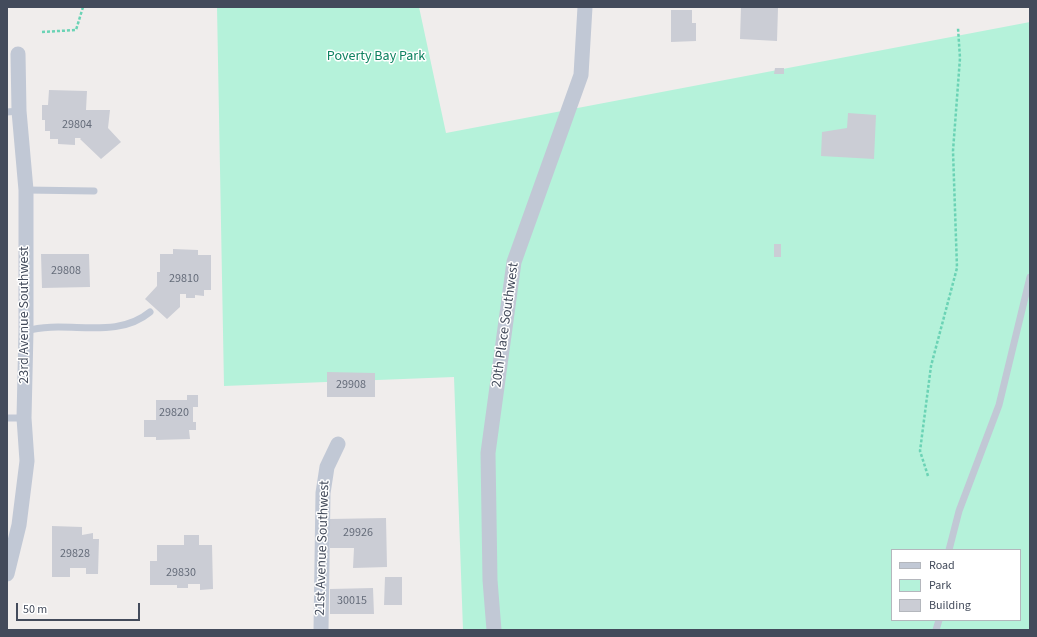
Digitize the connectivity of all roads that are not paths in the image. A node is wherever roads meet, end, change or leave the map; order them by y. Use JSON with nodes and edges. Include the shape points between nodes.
{"nodes":[{"id":1,"x":585,"y":7,"type":"edge"},
{"id":2,"x":18,"y":54,"type":"dead end"},
{"id":3,"x":13,"y":112,"type":"edge"},
{"id":4,"x":26,"y":190,"type":"junction"},
{"id":5,"x":94,"y":190,"type":"dead end"},
{"id":6,"x":1030,"y":277,"type":"edge"},
{"id":7,"x":150,"y":312,"type":"dead end"},
{"id":8,"x":26,"y":331,"type":"junction"},
{"id":9,"x":7,"y":418,"type":"edge"},
{"id":10,"x":24,"y":418,"type":"junction"},
{"id":11,"x":338,"y":444,"type":"dead end"},
{"id":12,"x":949,"y":549,"type":"edge"},
{"id":13,"x":7,"y":574,"type":"edge"},
{"id":14,"x":321,"y":630,"type":"edge"},
{"id":15,"x":494,"y":630,"type":"edge"}],
"edges":[{"from":1,"to":15,"type":"street","name":"20th Place Southwest","via":[[581,75],[514,262],[488,453],[490,580]]},
{"from":2,"to":3,"type":"street","name":"23rd Avenue Southwest"},
{"from":3,"to":4,"type":"street","name":"23rd Avenue Southwest"},
{"from":4,"to":5,"type":"lane"},
{"from":4,"to":8,"type":"street","name":"23rd Avenue Southwest"},
{"from":6,"to":12,"type":"lane","via":[[999,405],[959,511]]},
{"from":7,"to":8,"type":"lane","via":[[140,320],[121,327]]},
{"from":8,"to":10,"type":"street","name":"23rd Avenue Southwest"},
{"from":9,"to":10,"type":"lane"},
{"from":10,"to":13,"type":"street","name":"23rd Avenue Southwest","via":[[27,461],[19,526]]},
{"from":11,"to":14,"type":"street","name":"21st Avenue Southwest","via":[[327,467],[323,494]]}]}
